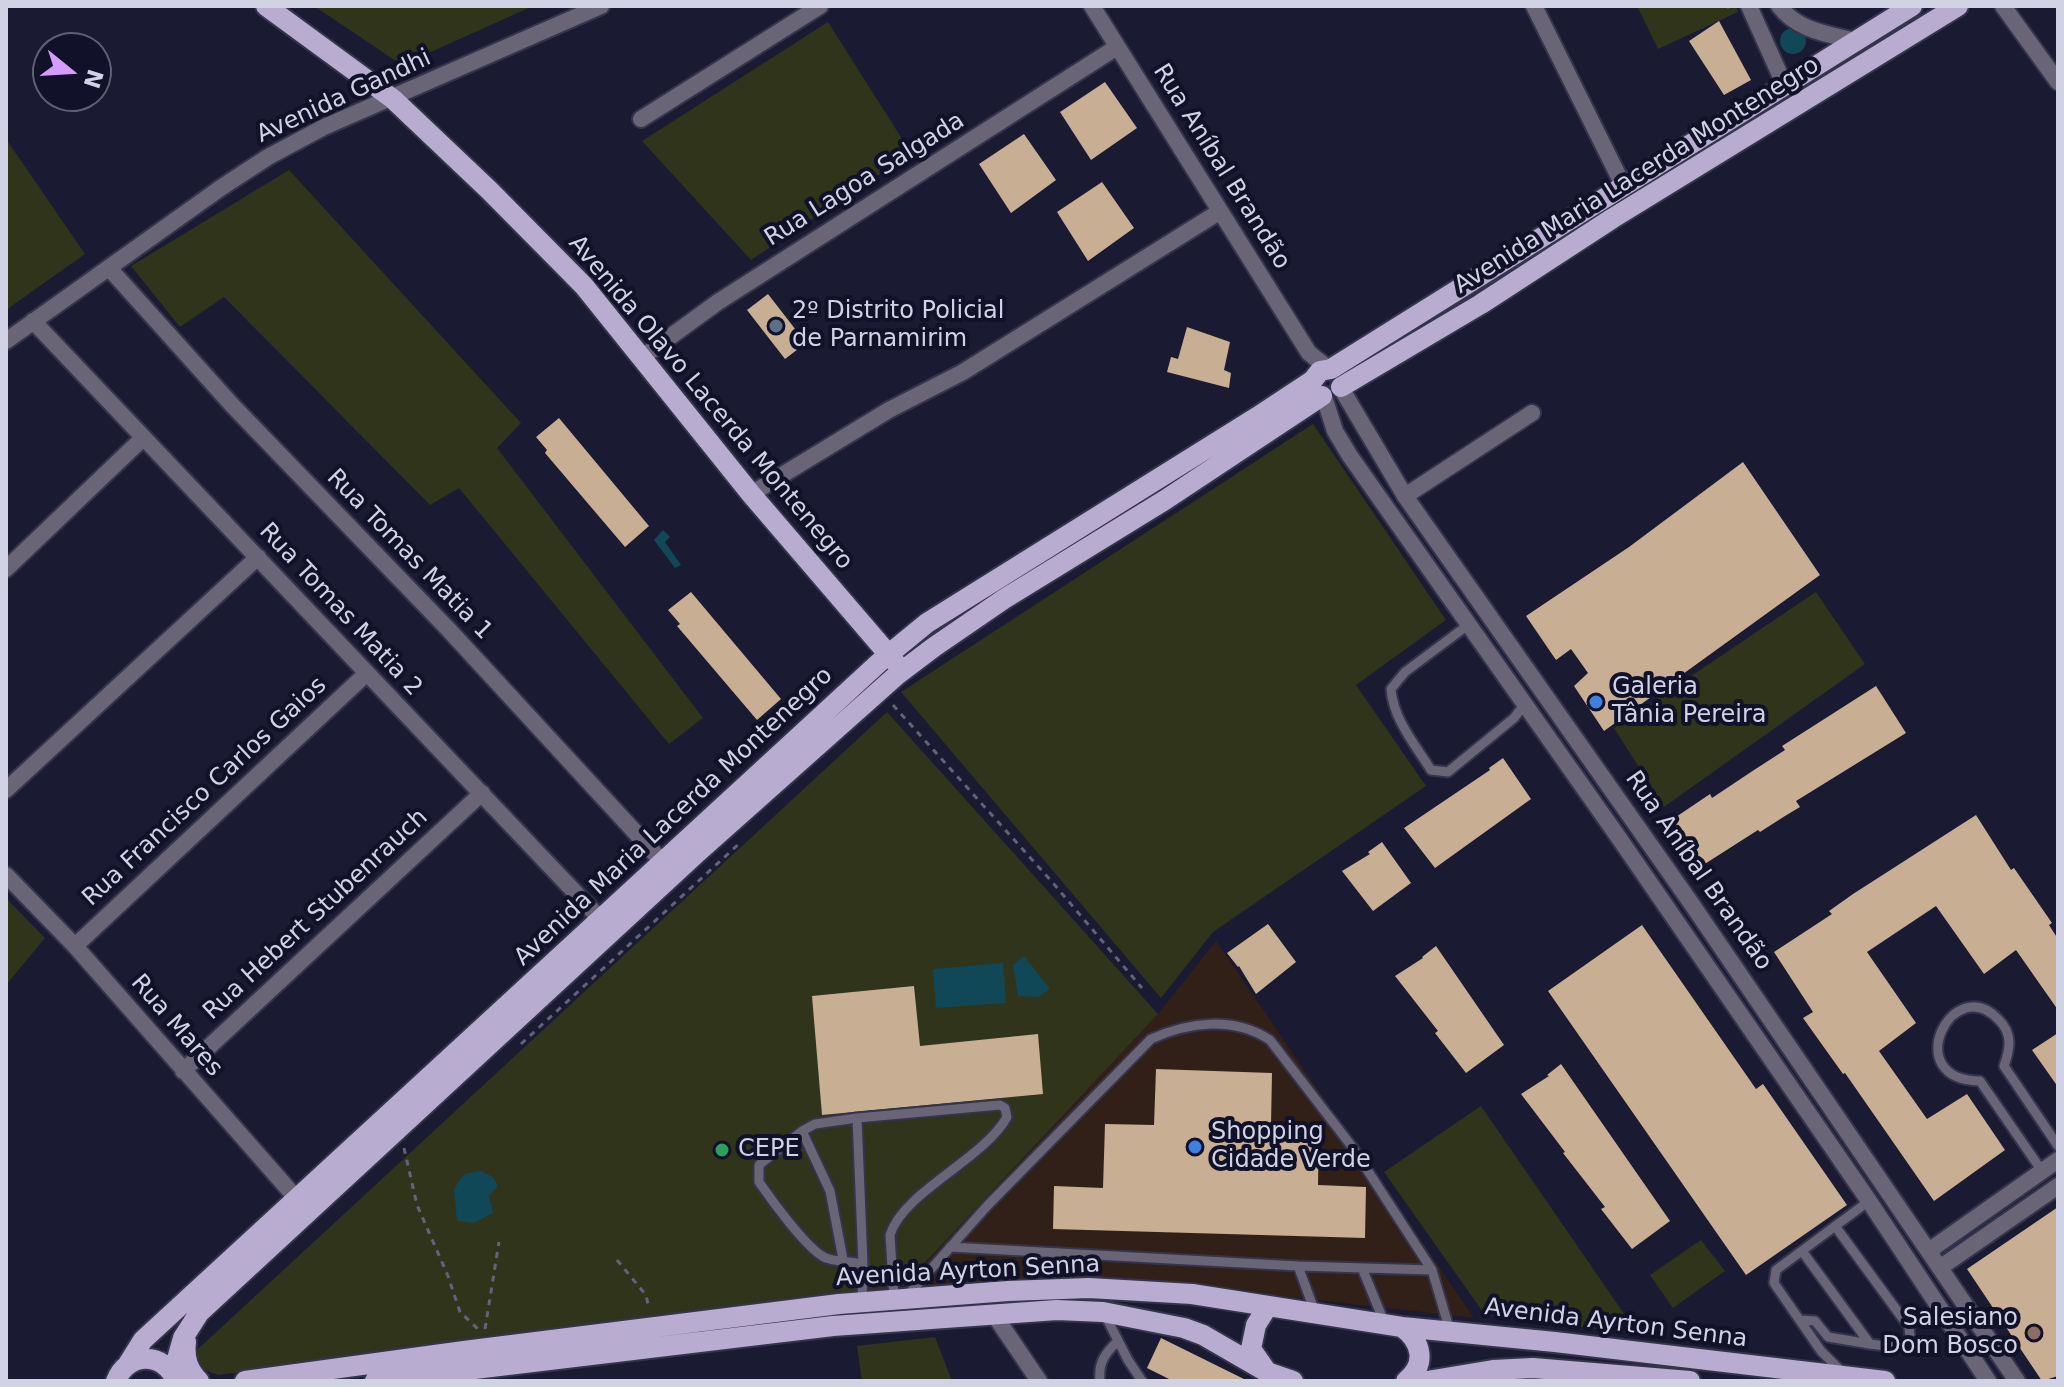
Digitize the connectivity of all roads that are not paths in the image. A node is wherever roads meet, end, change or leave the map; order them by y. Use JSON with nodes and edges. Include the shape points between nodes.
{"nodes":[{"id":1,"x":266,"y":6,"type":"edge"},
{"id":2,"x":601,"y":6,"type":"edge"},
{"id":3,"x":820,"y":6,"type":"edge"},
{"id":4,"x":1092,"y":6,"type":"edge"},
{"id":5,"x":1534,"y":6,"type":"edge"},
{"id":6,"x":1749,"y":6,"type":"edge"},
{"id":7,"x":1779,"y":6,"type":"edge"},
{"id":8,"x":1912,"y":6,"type":"edge"},
{"id":9,"x":1958,"y":6,"type":"edge"},
{"id":10,"x":2003,"y":6,"type":"edge"},
{"id":11,"x":1856,"y":41,"type":"junction"},
{"id":12,"x":1117,"y":47,"type":"junction"},
{"id":13,"x":2058,"y":82,"type":"edge"},
{"id":14,"x":1785,"y":86,"type":"junction"},
{"id":15,"x":393,"y":99,"type":"junction"},
{"id":16,"x":641,"y":119,"type":"dead end"},
{"id":17,"x":1623,"y":185,"type":"junction"},
{"id":18,"x":1219,"y":212,"type":"junction"},
{"id":19,"x":109,"y":268,"type":"junction"},
{"id":20,"x":33,"y":321,"type":"junction"},
{"id":21,"x":6,"y":341,"type":"edge"},
{"id":22,"x":641,"y":358,"type":"junction"},
{"id":23,"x":1327,"y":383,"type":"junction"},
{"id":24,"x":1532,"y":413,"type":"dead end"},
{"id":25,"x":143,"y":438,"type":"junction"},
{"id":26,"x":751,"y":494,"type":"junction"},
{"id":27,"x":1405,"y":496,"type":"junction"},
{"id":28,"x":258,"y":557,"type":"junction"},
{"id":29,"x":6,"y":569,"type":"edge"},
{"id":30,"x":1468,"y":625,"type":"junction"},
{"id":31,"x":888,"y":654,"type":"junction"},
{"id":32,"x":903,"y":671,"type":"junction"},
{"id":33,"x":367,"y":673,"type":"junction"},
{"id":34,"x":1524,"y":705,"type":"junction"},
{"id":35,"x":6,"y":790,"type":"edge"},
{"id":36,"x":482,"y":793,"type":"junction"},
{"id":37,"x":668,"y":868,"type":"junction"},
{"id":38,"x":6,"y":875,"type":"edge"},
{"id":39,"x":607,"y":926,"type":"junction"},
{"id":40,"x":1711,"y":932,"type":"junction"},
{"id":41,"x":1692,"y":945,"type":"junction"},
{"id":42,"x":75,"y":946,"type":"junction"},
{"id":43,"x":183,"y":1071,"type":"junction"},
{"id":44,"x":857,"y":1118,"type":"junction"},
{"id":45,"x":802,"y":1131,"type":"junction"},
{"id":46,"x":2058,"y":1146,"type":"edge"},
{"id":47,"x":2058,"y":1160,"type":"edge"},
{"id":48,"x":2042,"y":1171,"type":"junction"},
{"id":49,"x":2058,"y":1186,"type":"edge"},
{"id":50,"x":1869,"y":1201,"type":"junction"},
{"id":51,"x":302,"y":1205,"type":"junction"},
{"id":52,"x":1835,"y":1226,"type":"junction"},
{"id":53,"x":950,"y":1247,"type":"junction"},
{"id":54,"x":1930,"y":1250,"type":"junction"},
{"id":55,"x":1802,"y":1251,"type":"junction"},
{"id":56,"x":843,"y":1259,"type":"junction"},
{"id":57,"x":863,"y":1264,"type":"junction"},
{"id":58,"x":1298,"y":1266,"type":"junction"},
{"id":59,"x":1941,"y":1267,"type":"junction"},
{"id":60,"x":1362,"y":1268,"type":"junction"},
{"id":61,"x":1432,"y":1270,"type":"junction"},
{"id":62,"x":899,"y":1299,"type":"junction"},
{"id":63,"x":862,"y":1302,"type":"junction"},
{"id":64,"x":1268,"y":1306,"type":"junction"},
{"id":65,"x":1103,"y":1312,"type":"junction"},
{"id":66,"x":993,"y":1313,"type":"junction"},
{"id":67,"x":1315,"y":1313,"type":"junction"},
{"id":68,"x":1800,"y":1320,"type":"junction"},
{"id":69,"x":1393,"y":1326,"type":"junction"},
{"id":70,"x":1450,"y":1331,"type":"junction"},
{"id":71,"x":1118,"y":1341,"type":"junction"},
{"id":72,"x":1870,"y":1344,"type":"junction"},
{"id":73,"x":116,"y":1376,"type":"edge"},
{"id":74,"x":446,"y":1376,"type":"edge"},
{"id":75,"x":1272,"y":1376,"type":"edge"},
{"id":76,"x":1851,"y":1377,"type":"junction"},
{"id":77,"x":183,"y":1379,"type":"edge"},
{"id":78,"x":245,"y":1381,"type":"edge"},
{"id":79,"x":375,"y":1381,"type":"edge"},
{"id":80,"x":1039,"y":1381,"type":"edge"},
{"id":81,"x":1100,"y":1381,"type":"edge"},
{"id":82,"x":1142,"y":1381,"type":"edge"},
{"id":83,"x":1293,"y":1381,"type":"edge"},
{"id":84,"x":1406,"y":1381,"type":"edge"},
{"id":85,"x":1427,"y":1381,"type":"edge"},
{"id":86,"x":1690,"y":1381,"type":"edge"},
{"id":87,"x":1885,"y":1381,"type":"edge"},
{"id":88,"x":1988,"y":1381,"type":"edge"},
{"id":89,"x":2017,"y":1381,"type":"edge"}],
"edges":[{"from":1,"to":15,"type":"main road","name":"Avenida Olavo Lacerda Montenegro"},
{"from":2,"to":15,"type":"street","name":"Avenida Gandhi"},
{"from":3,"to":16,"type":"street"},
{"from":4,"to":12,"type":"street","name":"Rua Aníbal Brandão"},
{"from":5,"to":17,"type":"street"},
{"from":6,"to":14,"type":"street"},
{"from":7,"to":11,"type":"street","via":[[1801,26]]},
{"from":8,"to":11,"type":"main road","name":"Avenida Maria Lacerda Montenegro"},
{"from":9,"to":23,"type":"main road","name":"Avenida Maria Lacerda Montenegro","via":[[1481,304]]},
{"from":10,"to":13,"type":"street"},
{"from":11,"to":14,"type":"main road","name":"Avenida Maria Lacerda Montenegro"},
{"from":12,"to":18,"type":"street","name":"Rua Aníbal Brandão"},
{"from":12,"to":22,"type":"street","name":"Rua Lagoa Salgada","via":[[718,302]]},
{"from":14,"to":17,"type":"main road","name":"Avenida Maria Lacerda Montenegro"},
{"from":15,"to":19,"type":"street","name":"Avenida Gandhi","via":[[268,157]]},
{"from":15,"to":22,"type":"main road","name":"Avenida Olavo Lacerda Montenegro","via":[[584,286]]},
{"from":17,"to":23,"type":"main road","name":"Avenida Maria Lacerda Montenegro"},
{"from":18,"to":23,"type":"street","name":"Rua Aníbal Brandão"},
{"from":18,"to":26,"type":"street","via":[[976,365],[889,410]]},
{"from":19,"to":20,"type":"street","name":"Avenida Gandhi"},
{"from":19,"to":37,"type":"street","name":"Rua Tomas Matia 1"},
{"from":20,"to":21,"type":"street","name":"Avenida Gandhi"},
{"from":20,"to":25,"type":"street","name":"Rua Tomas Matia 2"},
{"from":22,"to":26,"type":"main road","name":"Avenida Olavo Lacerda Montenegro"},
{"from":23,"to":27,"type":"street","name":"Rua Aníbal Brandão"},
{"from":23,"to":30,"type":"street","name":"Rua Aníbal Brandão","via":[[1335,431]]},
{"from":23,"to":31,"type":"main road","name":"Avenida Maria Lacerda Montenegro","via":[[969,595]]},
{"from":23,"to":32,"type":"main road","name":"Avenida Maria Lacerda Montenegro","via":[[1165,500],[1004,599]]},
{"from":24,"to":27,"type":"street"},
{"from":25,"to":28,"type":"street","name":"Rua Tomas Matia 2"},
{"from":25,"to":29,"type":"street"},
{"from":26,"to":31,"type":"main road","name":"Avenida Olavo Lacerda Montenegro"},
{"from":27,"to":40,"type":"street","name":"Rua Aníbal Brandão"},
{"from":28,"to":33,"type":"street","name":"Rua Tomas Matia 2"},
{"from":28,"to":35,"type":"street"},
{"from":30,"to":34,"type":"street","name":"Rua Aníbal Brandão"},
{"from":30,"to":34,"type":"lane","via":[[1405,672],[1391,689],[1404,726],[1431,770],[1448,772]]},
{"from":31,"to":32,"type":"main road","name":"Avenida Olavo Lacerda Montenegro"},
{"from":31,"to":37,"type":"main road","name":"Avenida Maria Lacerda Montenegro"},
{"from":32,"to":37,"type":"main road","name":"Avenida Maria Lacerda Montenegro"},
{"from":33,"to":36,"type":"street","name":"Rua Tomas Matia 2"},
{"from":33,"to":42,"type":"street","name":"Rua Francisco Carlos Gaios"},
{"from":34,"to":41,"type":"street","name":"Rua Aníbal Brandão"},
{"from":36,"to":39,"type":"street","name":"Rua Tomas Matia 2"},
{"from":36,"to":43,"type":"street","name":"Rua Hebert Stubenrauch"},
{"from":37,"to":39,"type":"main road","name":"Avenida Maria Lacerda Montenegro"},
{"from":38,"to":42,"type":"street","name":"Rua Mares"},
{"from":39,"to":51,"type":"main road","name":"Avenida Maria Lacerda Montenegro"},
{"from":40,"to":41,"type":"street"},
{"from":40,"to":54,"type":"street","name":"Rua Aníbal Brandão"},
{"from":41,"to":50,"type":"street","name":"Rua Aníbal Brandão"},
{"from":42,"to":43,"type":"street","name":"Rua Mares"},
{"from":43,"to":51,"type":"street","name":"Rua Mares"},
{"from":44,"to":45,"type":"lane"},
{"from":44,"to":57,"type":"lane"},
{"from":44,"to":62,"type":"lane","via":[[1005,1108],[1007,1117],[990,1139],[893,1226]]},
{"from":45,"to":56,"type":"lane","via":[[830,1191]]},
{"from":45,"to":56,"type":"lane","via":[[759,1165],[759,1182],[814,1248],[826,1258]]},
{"from":46,"to":48,"type":"lane","via":[[2004,1066],[2010,1047],[2006,1027],[1979,1008],[1952,1015],[1937,1043],[1941,1062],[1954,1076],[1980,1081]]},
{"from":47,"to":48,"type":"street"},
{"from":48,"to":54,"type":"street"},
{"from":49,"to":59,"type":"street"},
{"from":50,"to":52,"type":"lane"},
{"from":50,"to":88,"type":"street","name":"Rua Aníbal Brandão"},
{"from":51,"to":73,"type":"main road","name":"Avenida Maria Lacerda Montenegro","via":[[143,1340]]},
{"from":51,"to":77,"type":"main road","name":"Avenida Maria Lacerda Montenegro","via":[[187,1330],[190,1372]]},
{"from":52,"to":55,"type":"lane"},
{"from":52,"to":72,"type":"lane","via":[[1909,1327],[1910,1337],[1901,1348]]},
{"from":53,"to":58,"type":"lane"},
{"from":53,"to":61,"type":"lane","via":[[1151,1039],[1178,1027],[1211,1024],[1270,1040],[1353,1148]]},
{"from":53,"to":62,"type":"lane"},
{"from":54,"to":59,"type":"street","name":"Rua Aníbal Brandão"},
{"from":55,"to":68,"type":"lane","via":[[1774,1277]]},
{"from":55,"to":72,"type":"lane"},
{"from":56,"to":57,"type":"lane"},
{"from":57,"to":63,"type":"lane"},
{"from":58,"to":60,"type":"lane"},
{"from":58,"to":67,"type":"lane"},
{"from":59,"to":89,"type":"street","name":"Rua Aníbal Brandão"},
{"from":60,"to":61,"type":"lane"},
{"from":60,"to":69,"type":"lane"},
{"from":61,"to":70,"type":"lane"},
{"from":62,"to":63,"type":"main road","name":"Avenida Ayrton Senna"},
{"from":62,"to":64,"type":"main road","name":"Avenida Ayrton Senna","via":[[1089,1288],[1192,1294]]},
{"from":63,"to":78,"type":"main road","name":"Avenida Ayrton Senna"},
{"from":64,"to":67,"type":"main road","name":"Avenida Ayrton Senna"},
{"from":64,"to":75,"type":"main road","via":[[1256,1325],[1251,1349]]},
{"from":65,"to":66,"type":"main road","name":"Avenida Ayrton Senna"},
{"from":65,"to":71,"type":"lane"},
{"from":65,"to":75,"type":"main road","name":"Avenida Ayrton Senna","via":[[1203,1335]]},
{"from":66,"to":74,"type":"main road","name":"Avenida Ayrton Senna","via":[[833,1326]]},
{"from":66,"to":80,"type":"street"},
{"from":67,"to":69,"type":"main road","name":"Avenida Ayrton Senna"},
{"from":68,"to":72,"type":"lane","via":[[1815,1321],[1828,1337]]},
{"from":68,"to":76,"type":"lane","via":[[1830,1362]]},
{"from":69,"to":70,"type":"main road","name":"Avenida Ayrton Senna"},
{"from":69,"to":84,"type":"main road","via":[[1417,1340],[1420,1351],[1417,1371]]},
{"from":70,"to":76,"type":"main road","name":"Avenida Ayrton Senna"},
{"from":71,"to":81,"type":"lane","via":[[1101,1362]]},
{"from":71,"to":82,"type":"lane"},
{"from":73,"to":77,"type":"main road","via":[[137,1359],[157,1360]]},
{"from":74,"to":79,"type":"main road","name":"Avenida Ayrton Senna"},
{"from":75,"to":83,"type":"main road","name":"Avenida Ayrton Senna"},
{"from":76,"to":87,"type":"main road","name":"Avenida Ayrton Senna"},
{"from":85,"to":86,"type":"main road","name":"Avenida Ayrton Senna","via":[[1533,1368]]}]}
